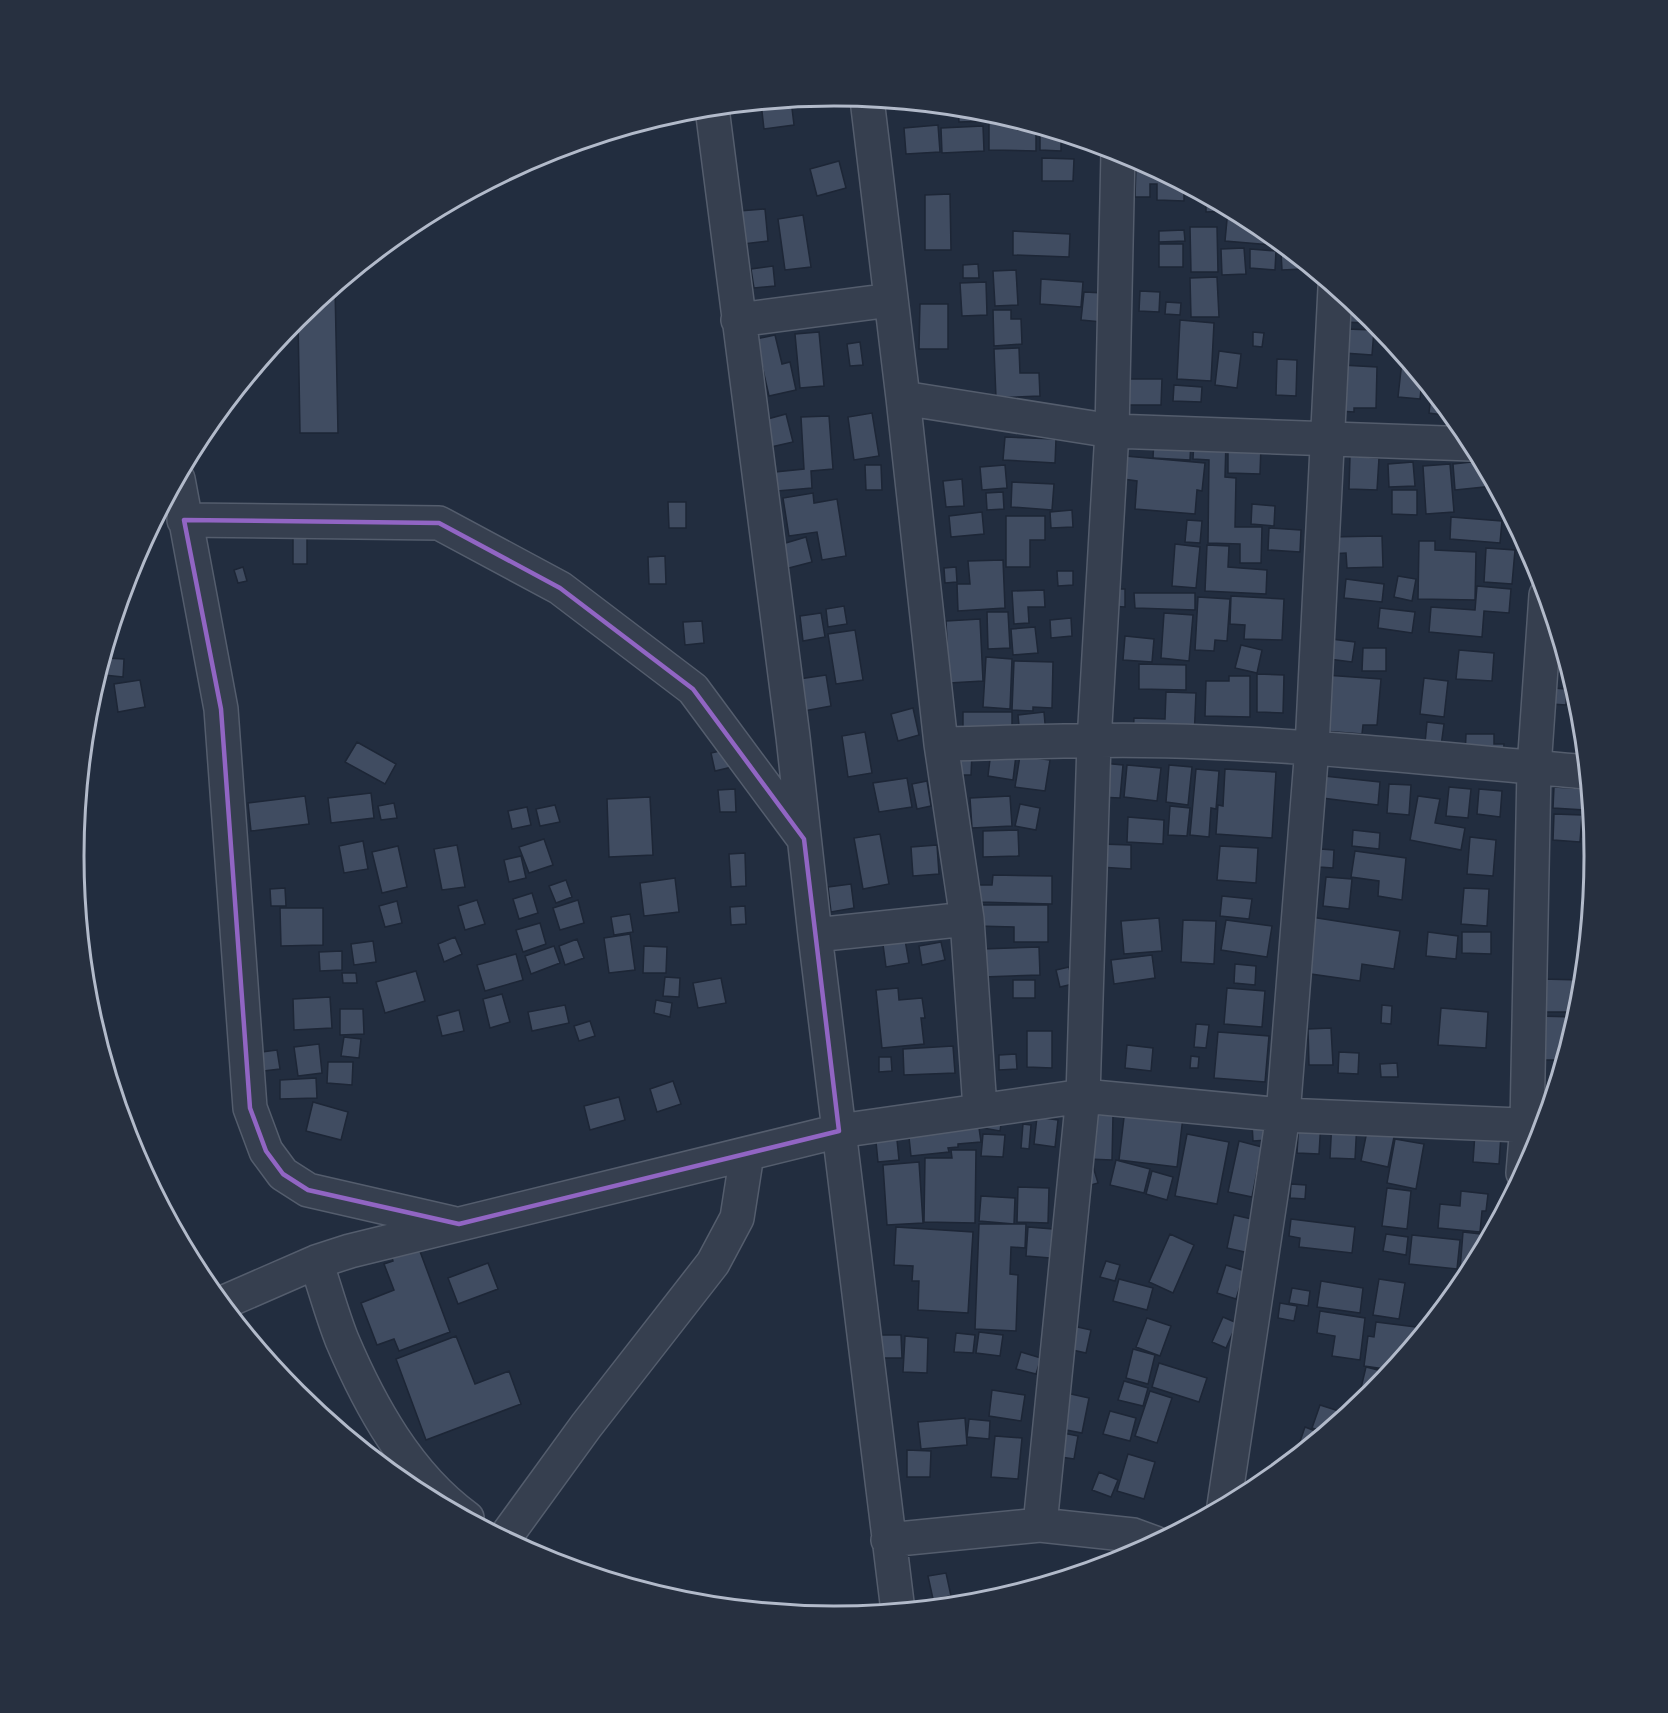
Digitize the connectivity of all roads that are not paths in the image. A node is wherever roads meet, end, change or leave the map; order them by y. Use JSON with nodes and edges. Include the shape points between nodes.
{"nodes":[{"id":1,"x":868,"y":107,"type":"edge"},
{"id":2,"x":713,"y":117,"type":"edge"},
{"id":3,"x":1118,"y":163,"type":"edge"},
{"id":4,"x":1335,"y":298,"type":"edge"},
{"id":5,"x":891,"y":300,"type":"junction"},
{"id":6,"x":738,"y":320,"type":"junction"},
{"id":7,"x":903,"y":398,"type":"junction"},
{"id":8,"x":1112,"y":431,"type":"junction"},
{"id":9,"x":1328,"y":438,"type":"junction"},
{"id":10,"x":1460,"y":444,"type":"edge"},
{"id":11,"x":180,"y":490,"type":"edge"},
{"id":12,"x":184,"y":520,"type":"junction"},
{"id":13,"x":1544,"y":617,"type":"edge"},
{"id":14,"x":1094,"y":742,"type":"junction"},
{"id":15,"x":941,"y":744,"type":"junction"},
{"id":16,"x":1312,"y":747,"type":"junction"},
{"id":17,"x":1534,"y":768,"type":"junction"},
{"id":18,"x":1579,"y":771,"type":"edge"},
{"id":19,"x":804,"y":838,"type":"junction"},
{"id":20,"x":967,"y":920,"type":"junction"},
{"id":21,"x":815,"y":935,"type":"junction"},
{"id":22,"x":1083,"y":1096,"type":"junction"},
{"id":23,"x":980,"y":1110,"type":"junction"},
{"id":24,"x":1283,"y":1115,"type":"junction"},
{"id":25,"x":1535,"y":1122,"type":"edge"},
{"id":26,"x":1535,"y":1125,"type":"edge"},
{"id":27,"x":839,"y":1131,"type":"junction"},
{"id":28,"x":747,"y":1154,"type":"junction"},
{"id":29,"x":459,"y":1224,"type":"junction"},
{"id":30,"x":316,"y":1262,"type":"junction"},
{"id":31,"x":229,"y":1300,"type":"edge"},
{"id":32,"x":437,"y":1492,"type":"edge"},
{"id":33,"x":1226,"y":1496,"type":"edge"},
{"id":34,"x":1040,"y":1525,"type":"junction"},
{"id":35,"x":509,"y":1532,"type":"edge"},
{"id":36,"x":1144,"y":1539,"type":"edge"},
{"id":37,"x":888,"y":1540,"type":"junction"},
{"id":38,"x":897,"y":1604,"type":"edge"}],
"edges":[{"from":1,"to":5,"type":"street"},
{"from":2,"to":6,"type":"street"},
{"from":3,"to":8,"type":"street"},
{"from":4,"to":9,"type":"street"},
{"from":5,"to":6,"type":"street"},
{"from":5,"to":7,"type":"street"},
{"from":6,"to":19,"type":"street"},
{"from":7,"to":8,"type":"street"},
{"from":7,"to":15,"type":"street"},
{"from":8,"to":9,"type":"street"},
{"from":8,"to":14,"type":"street"},
{"from":9,"to":10,"type":"street"},
{"from":9,"to":16,"type":"street"},
{"from":11,"to":12,"type":"street"},
{"from":12,"to":19,"type":"street","via":[[439,523],[560,588],[693,689]]},
{"from":12,"to":29,"type":"street","via":[[221,709],[250,1108],[266,1151],[283,1174],[308,1190]]},
{"from":13,"to":17,"type":"street"},
{"from":14,"to":15,"type":"street"},
{"from":14,"to":16,"type":"street"},
{"from":14,"to":22,"type":"street"},
{"from":15,"to":20,"type":"street"},
{"from":16,"to":17,"type":"street"},
{"from":16,"to":24,"type":"street"},
{"from":17,"to":18,"type":"street"},
{"from":17,"to":25,"type":"street"},
{"from":19,"to":21,"type":"street"},
{"from":20,"to":21,"type":"street"},
{"from":20,"to":23,"type":"street"},
{"from":21,"to":27,"type":"street"},
{"from":22,"to":23,"type":"street"},
{"from":22,"to":24,"type":"street"},
{"from":22,"to":34,"type":"street"},
{"from":23,"to":27,"type":"street"},
{"from":24,"to":26,"type":"street"},
{"from":24,"to":33,"type":"street"},
{"from":27,"to":28,"type":"street"},
{"from":27,"to":37,"type":"street"},
{"from":28,"to":29,"type":"street"},
{"from":28,"to":35,"type":"street","via":[[737,1218],[714,1263],[586,1426]]},
{"from":29,"to":30,"type":"street"},
{"from":30,"to":31,"type":"street"},
{"from":30,"to":32,"type":"street","via":[[342,1339],[376,1410],[406,1456]]},
{"from":34,"to":36,"type":"street"},
{"from":34,"to":37,"type":"street"},
{"from":37,"to":38,"type":"street"}]}
